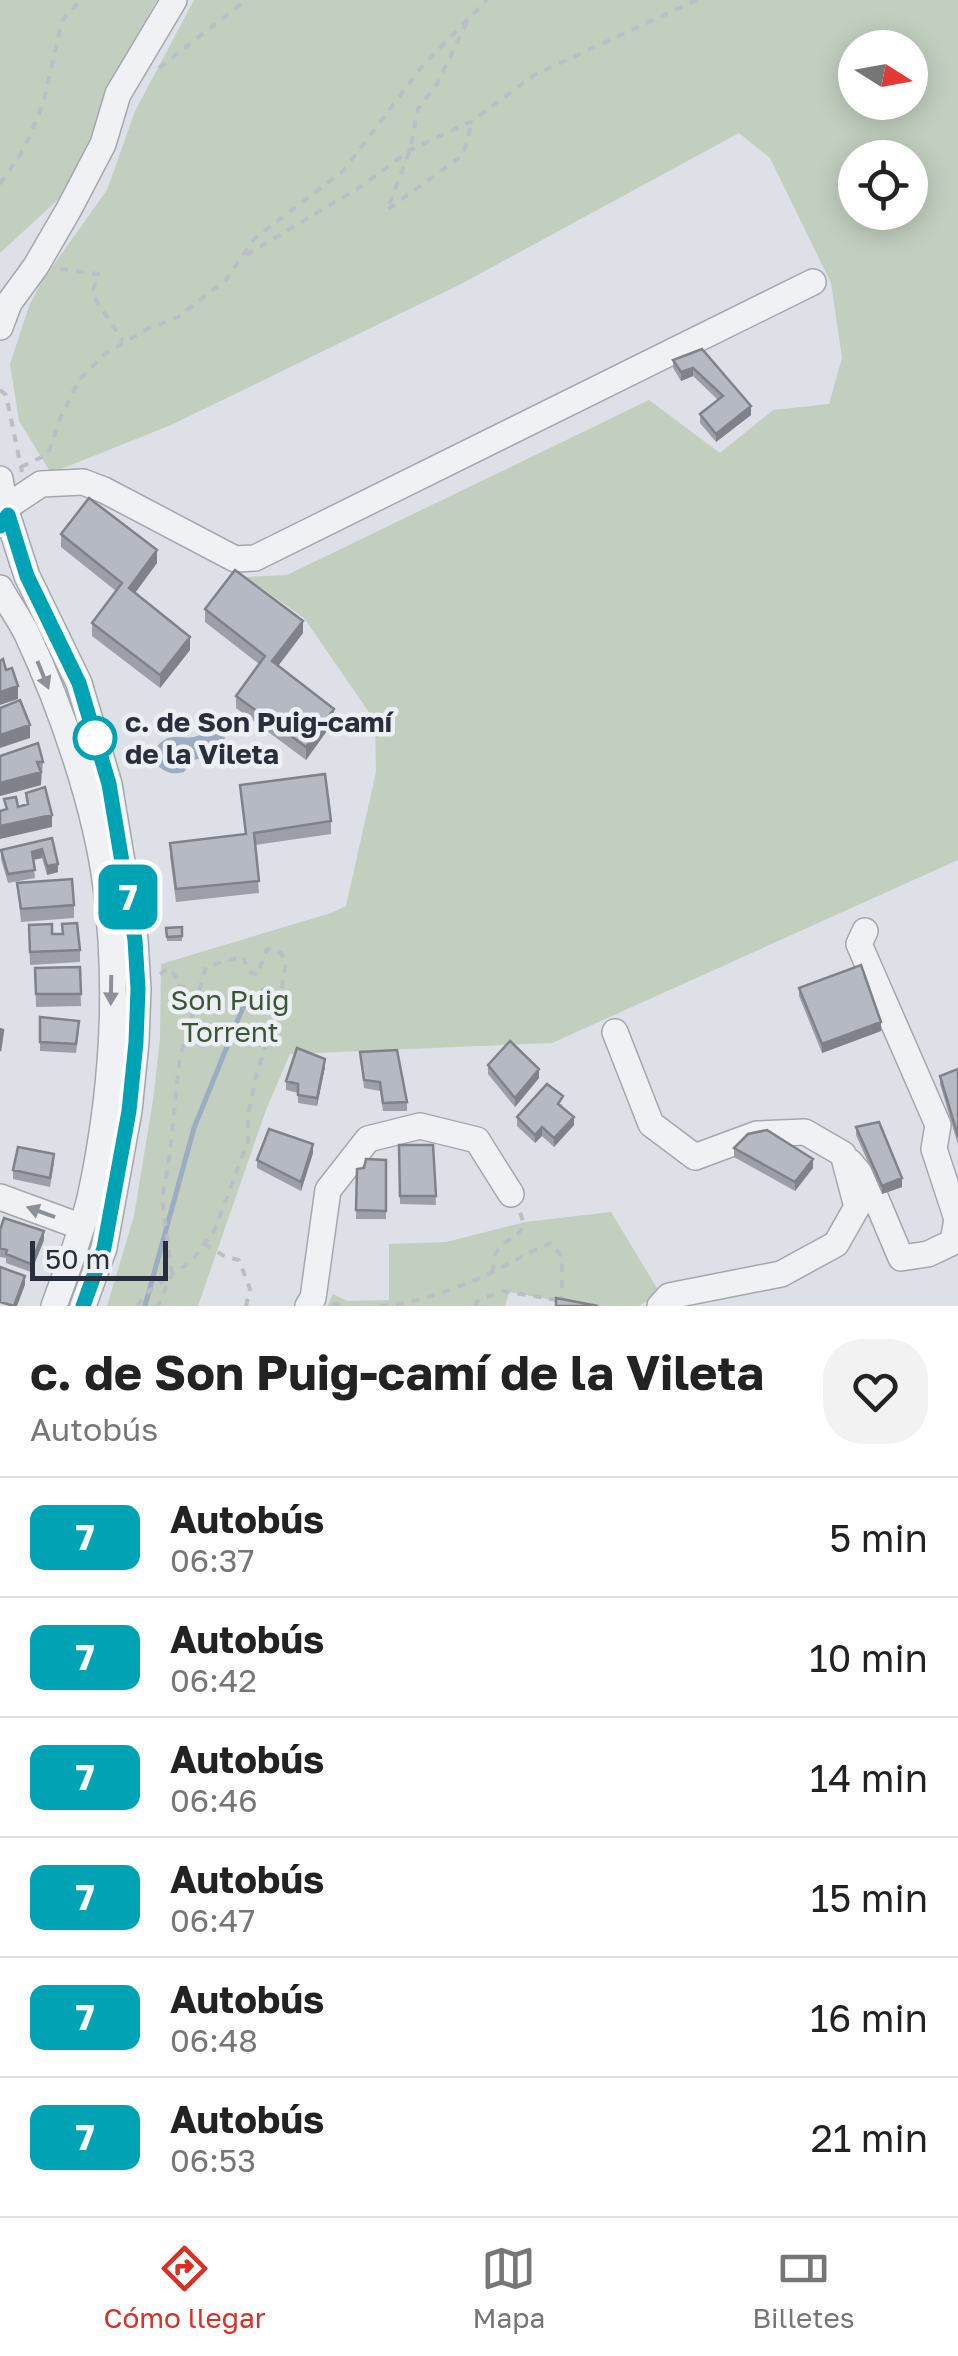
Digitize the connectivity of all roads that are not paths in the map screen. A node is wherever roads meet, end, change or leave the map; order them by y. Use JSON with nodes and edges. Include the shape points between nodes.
{"nodes":[{"id":1,"x":174,"y":0,"type":"edge"},
{"id":2,"x":813,"y":282,"type":"dead end"},
{"id":3,"x":0,"y":327,"type":"edge"},
{"id":4,"x":10,"y":472,"type":"edge"},
{"id":5,"x":4,"y":516,"type":"edge"},
{"id":6,"x":0,"y":545,"type":"edge"},
{"id":7,"x":27,"y":576,"type":"junction"},
{"id":8,"x":1,"y":590,"type":"edge"},
{"id":9,"x":865,"y":931,"type":"dead end"},
{"id":10,"x":615,"y":1032,"type":"dead end"},
{"id":11,"x":843,"y":1154,"type":"junction"},
{"id":12,"x":511,"y":1194,"type":"dead end"},
{"id":13,"x":0,"y":1197,"type":"edge"},
{"id":14,"x":82,"y":1226,"type":"junction"},
{"id":15,"x":54,"y":1306,"type":"edge"},
{"id":16,"x":82,"y":1306,"type":"edge"},
{"id":17,"x":308,"y":1306,"type":"edge"},
{"id":18,"x":660,"y":1306,"type":"edge"}],
"edges":[{"from":1,"to":3,"type":"street","via":[[118,94],[104,144]]},
{"from":2,"to":5,"type":"street","via":[[254,558],[235,559],[83,482],[40,484]]},
{"from":4,"to":5,"type":"street"},
{"from":5,"to":7,"type":"street"},
{"from":6,"to":7,"type":"street"},
{"from":7,"to":16,"type":"street","via":[[79,683],[109,784],[135,940],[129,1111],[104,1248]]},
{"from":8,"to":14,"type":"street","one_way":true,"via":[[26,632],[86,790],[106,885],[112,990],[107,1094]]},
{"from":9,"to":11,"type":"street","via":[[859,944],[938,1125],[934,1149],[957,1219],[953,1242],[901,1258],[870,1187]]},
{"from":10,"to":11,"type":"street","via":[[651,1124],[695,1157],[757,1134],[805,1132]]},
{"from":11,"to":18,"type":"street","via":[[857,1207],[836,1244],[781,1274],[669,1296]]},
{"from":12,"to":17,"type":"street","via":[[477,1140],[420,1126],[368,1140],[328,1190]]},
{"from":14,"to":13,"type":"street","one_way":true},
{"from":14,"to":15,"type":"street"}]}
